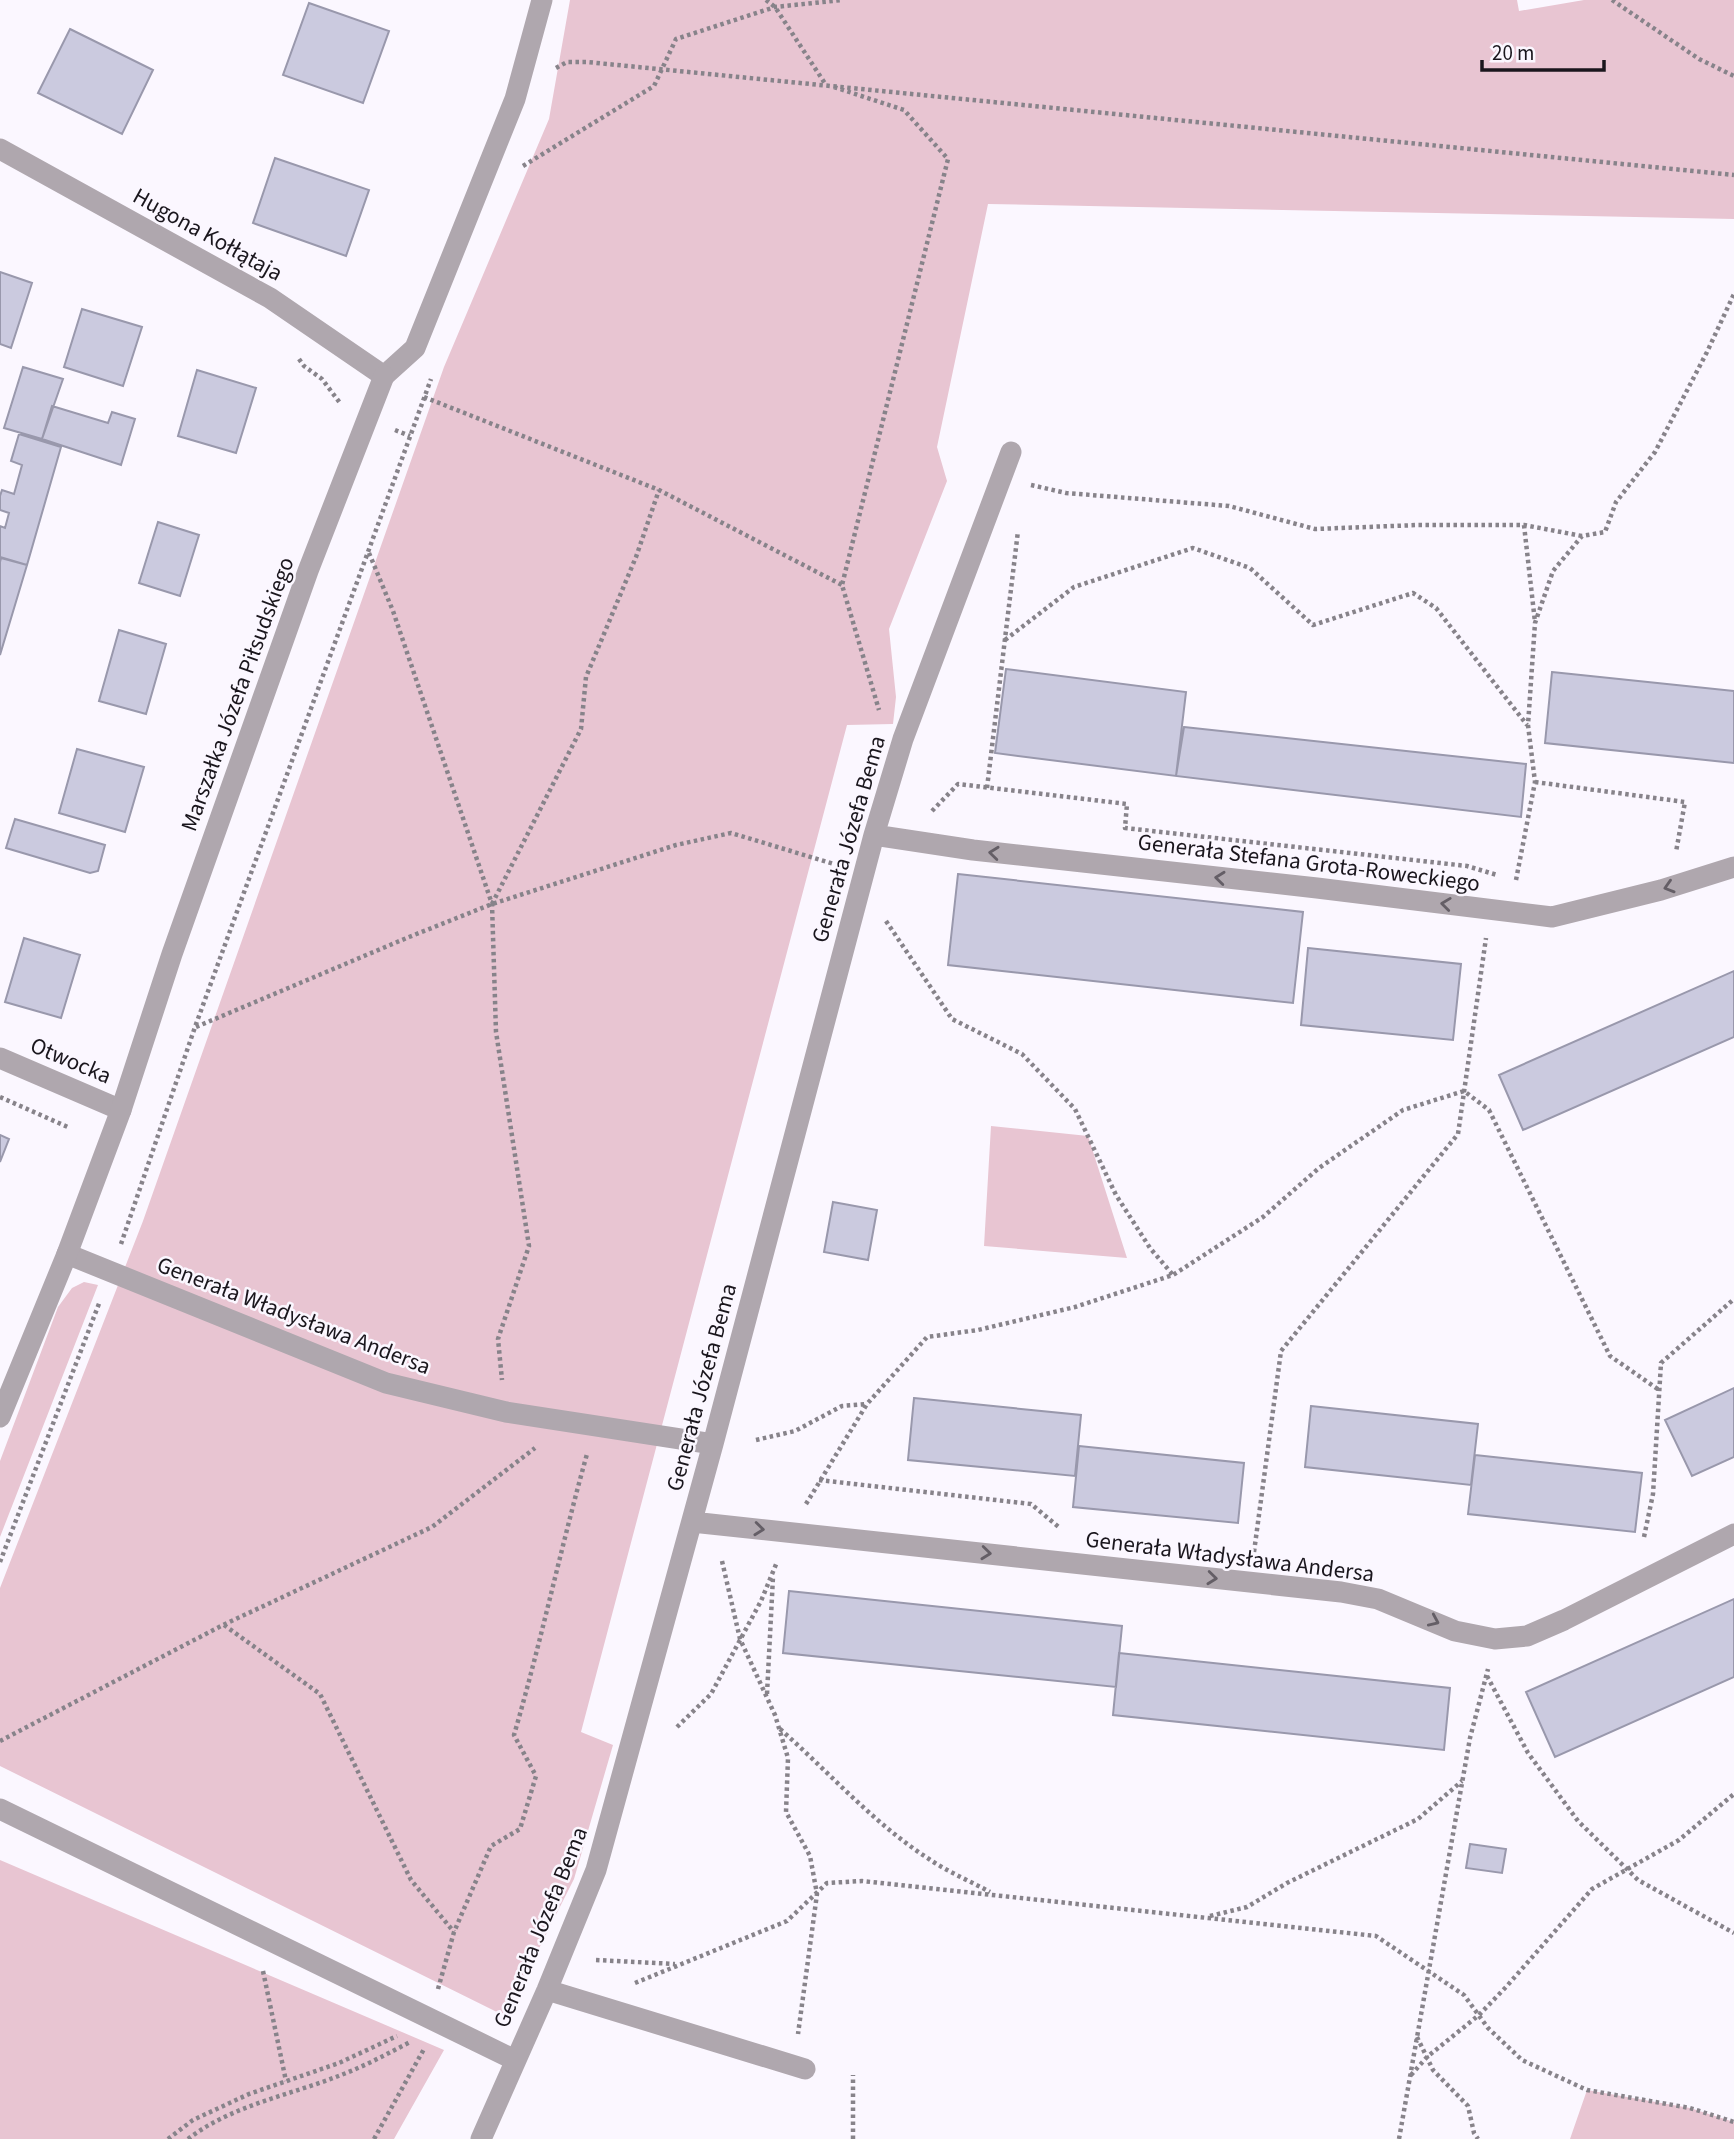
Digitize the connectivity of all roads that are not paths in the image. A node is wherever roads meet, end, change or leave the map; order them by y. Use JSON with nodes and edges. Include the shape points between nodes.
{"nodes":[{"id":1,"x":542,"y":0,"type":"edge"},
{"id":2,"x":0,"y":149,"type":"edge"},
{"id":3,"x":384,"y":376,"type":"junction"},
{"id":4,"x":1011,"y":452,"type":"dead end"},
{"id":5,"x":874,"y":835,"type":"junction"},
{"id":6,"x":1734,"y":867,"type":"edge"},
{"id":7,"x":0,"y":1058,"type":"edge"},
{"id":8,"x":121,"y":1110,"type":"junction"},
{"id":9,"x":67,"y":1254,"type":"junction"},
{"id":10,"x":0,"y":1418,"type":"edge"},
{"id":11,"x":713,"y":1444,"type":"junction"},
{"id":12,"x":692,"y":1522,"type":"junction"},
{"id":13,"x":1734,"y":1534,"type":"edge"},
{"id":14,"x":0,"y":1809,"type":"edge"},
{"id":15,"x":547,"y":1990,"type":"junction"},
{"id":16,"x":514,"y":2060,"type":"junction"},
{"id":17,"x":806,"y":2069,"type":"dead end"},
{"id":18,"x":481,"y":2139,"type":"edge"}],
"edges":[{"from":1,"to":3,"type":"street","name":"Marszałka Józefa Piłsudskiego","via":[[515,99],[415,348]]},
{"from":2,"to":3,"type":"street","name":"Hugona Kołłątaja","via":[[270,298]]},
{"from":3,"to":8,"type":"street","name":"Marszałka Józefa Piłsudskiego","via":[[308,571]]},
{"from":4,"to":5,"type":"street","name":"Generała Józefa Bema","via":[[903,739]]},
{"from":6,"to":5,"type":"street","name":"Generała Stefana Grota-Roweckiego","one_way":true,"via":[[1552,917]]},
{"from":5,"to":11,"type":"street","name":"Generała Józefa Bema"},
{"from":7,"to":8,"type":"street","name":"Otwocka"},
{"from":8,"to":9,"type":"street","name":"Marszałka Józefa Piłsudskiego"},
{"from":9,"to":10,"type":"street","name":"Marszałka Józefa Piłsudskiego"},
{"from":9,"to":11,"type":"street","name":"Generała Władysława Andersa","via":[[386,1383],[506,1412]]},
{"from":11,"to":12,"type":"street","name":"Generała Józefa Bema"},
{"from":12,"to":13,"type":"street","name":"Generała Władysława Andersa","one_way":true,"via":[[1341,1591],[1378,1599],[1455,1631],[1495,1639],[1527,1636],[1564,1620]]},
{"from":12,"to":15,"type":"street","name":"Generała Józefa Bema","via":[[596,1870]]},
{"from":14,"to":16,"type":"street"},
{"from":15,"to":16,"type":"street","name":"Generała Józefa Bema"},
{"from":15,"to":17,"type":"street"},
{"from":16,"to":18,"type":"street","name":"Generała Józefa Bema"}]}
